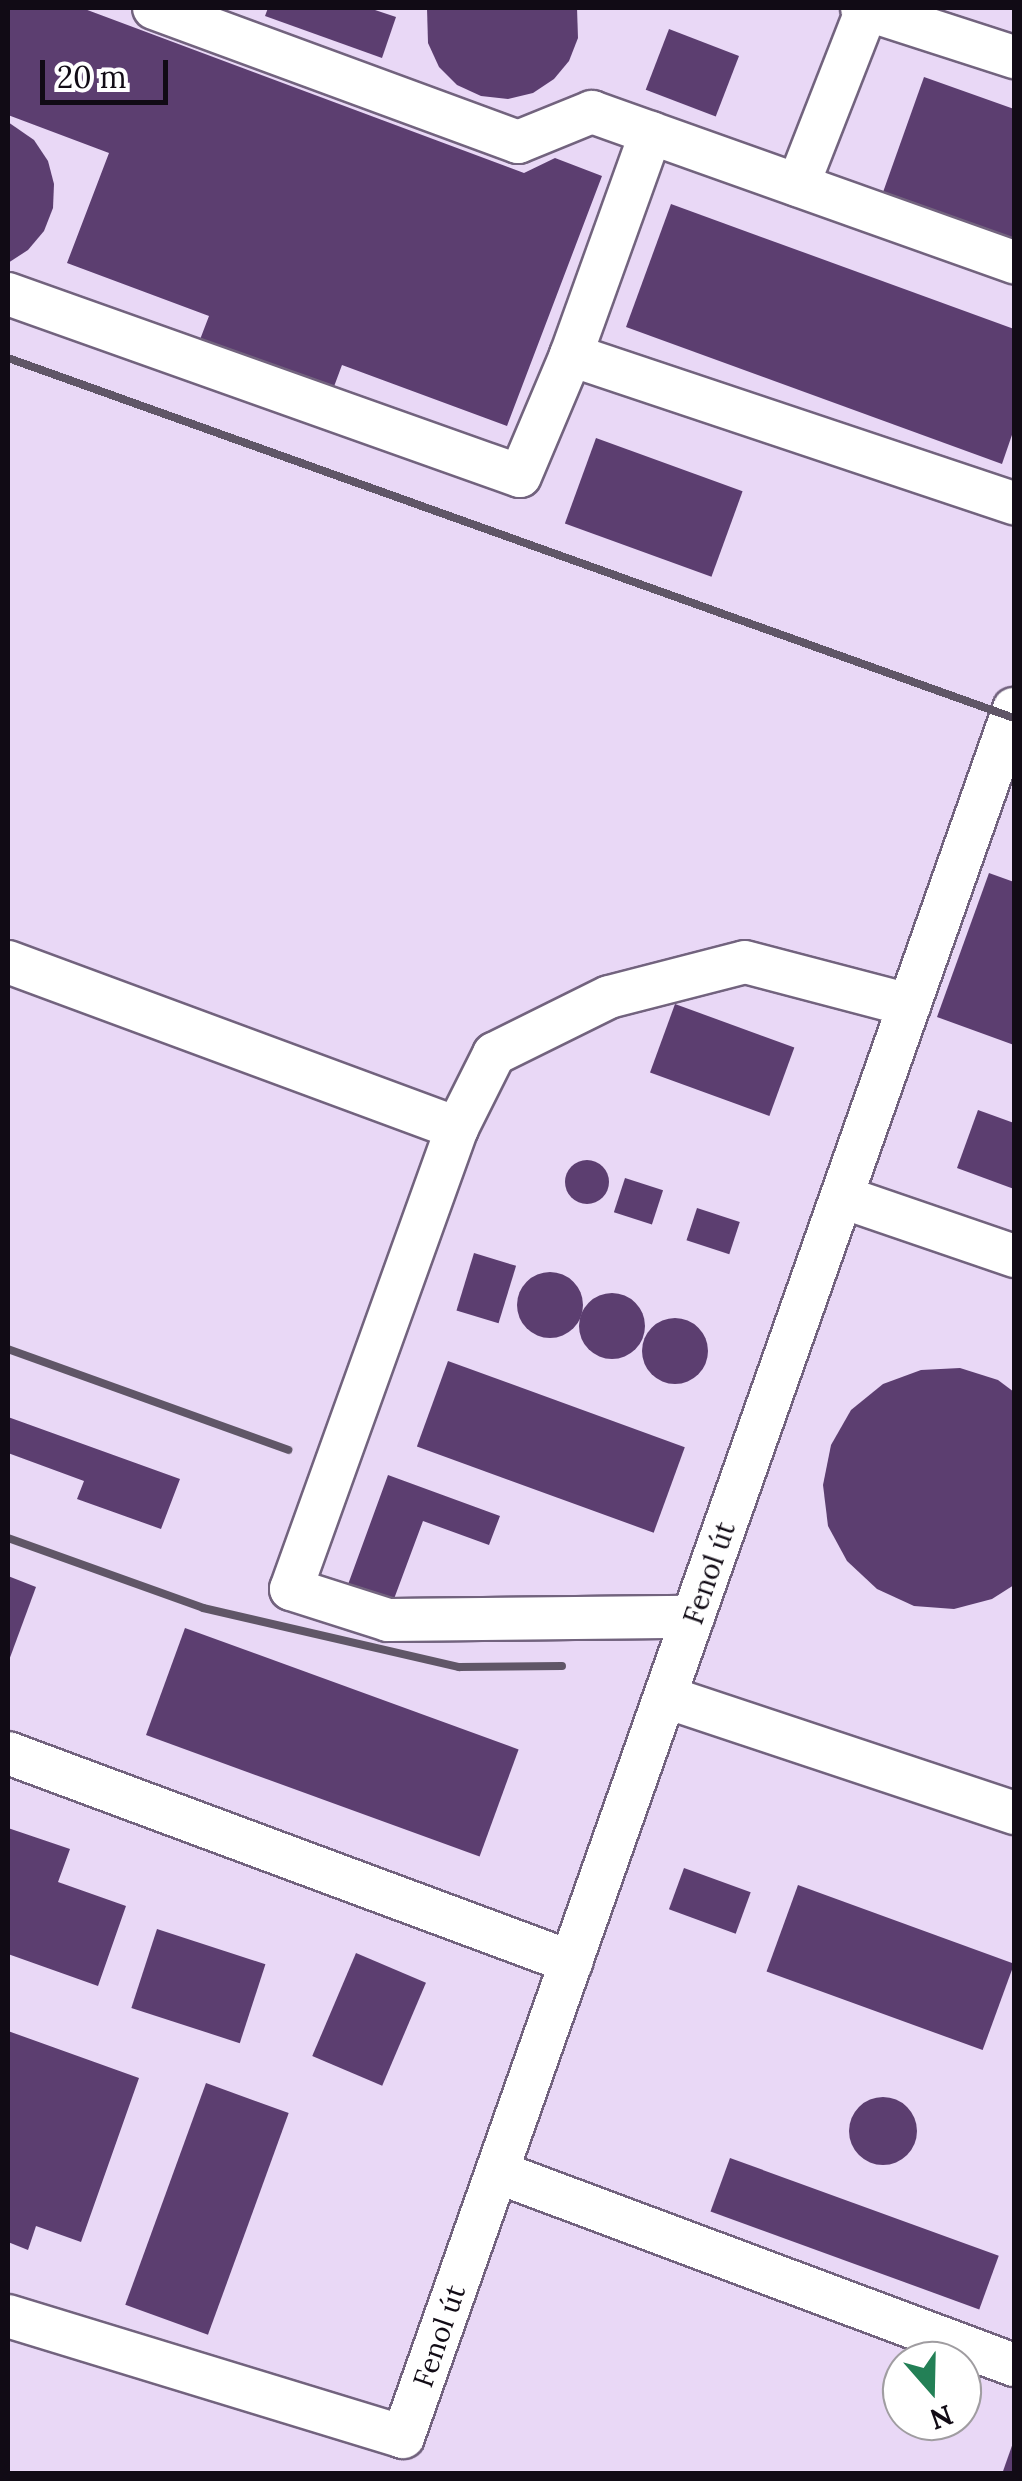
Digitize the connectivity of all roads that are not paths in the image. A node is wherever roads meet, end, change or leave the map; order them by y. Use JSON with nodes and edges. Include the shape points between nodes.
{"nodes":[{"id":1,"x":154,"y":8,"type":"edge"},
{"id":2,"x":865,"y":8,"type":"edge"},
{"id":3,"x":1014,"y":57,"type":"edge"},
{"id":4,"x":651,"y":133,"type":"junction"},
{"id":5,"x":798,"y":185,"type":"junction"},
{"id":6,"x":1014,"y":262,"type":"edge"},
{"id":7,"x":8,"y":294,"type":"edge"},
{"id":8,"x":570,"y":355,"type":"junction"},
{"id":9,"x":1014,"y":502,"type":"edge"},
{"id":10,"x":1014,"y":709,"type":"edge"},
{"id":11,"x":8,"y":962,"type":"edge"},
{"id":12,"x":910,"y":1006,"type":"junction"},
{"id":13,"x":457,"y":1128,"type":"junction"},
{"id":14,"x":842,"y":1196,"type":"junction"},
{"id":15,"x":1014,"y":1256,"type":"edge"},
{"id":16,"x":693,"y":1617,"type":"junction"},
{"id":17,"x":666,"y":1696,"type":"junction"},
{"id":18,"x":8,"y":1753,"type":"edge"},
{"id":19,"x":1014,"y":1813,"type":"edge"},
{"id":20,"x":571,"y":1962,"type":"junction"},
{"id":21,"x":497,"y":2172,"type":"junction"},
{"id":22,"x":8,"y":2316,"type":"edge"},
{"id":23,"x":1014,"y":2365,"type":"edge"}],
"edges":[{"from":1,"to":4,"type":"lane","via":[[518,142],[592,112]]},
{"from":2,"to":3,"type":"lane"},
{"from":2,"to":5,"type":"lane"},
{"from":4,"to":5,"type":"lane"},
{"from":4,"to":8,"type":"lane"},
{"from":5,"to":6,"type":"lane"},
{"from":7,"to":8,"type":"lane","via":[[520,476]]},
{"from":8,"to":9,"type":"lane"},
{"from":10,"to":12,"type":"lane","name":"Fenol út"},
{"from":11,"to":13,"type":"lane"},
{"from":12,"to":13,"type":"lane","via":[[746,962],[609,996],[494,1054]]},
{"from":12,"to":14,"type":"lane","name":"Fenol út"},
{"from":13,"to":16,"type":"lane","via":[[291,1590],[388,1620]]},
{"from":14,"to":15,"type":"lane"},
{"from":14,"to":16,"type":"lane","name":"Fenol út"},
{"from":16,"to":17,"type":"lane","name":"Fenol út"},
{"from":17,"to":19,"type":"lane"},
{"from":17,"to":20,"type":"lane","name":"Fenol út"},
{"from":18,"to":20,"type":"lane"},
{"from":20,"to":21,"type":"lane","name":"Fenol út"},
{"from":21,"to":22,"type":"lane","name":"Fenol út","via":[[403,2436]]},
{"from":21,"to":23,"type":"lane"}]}
